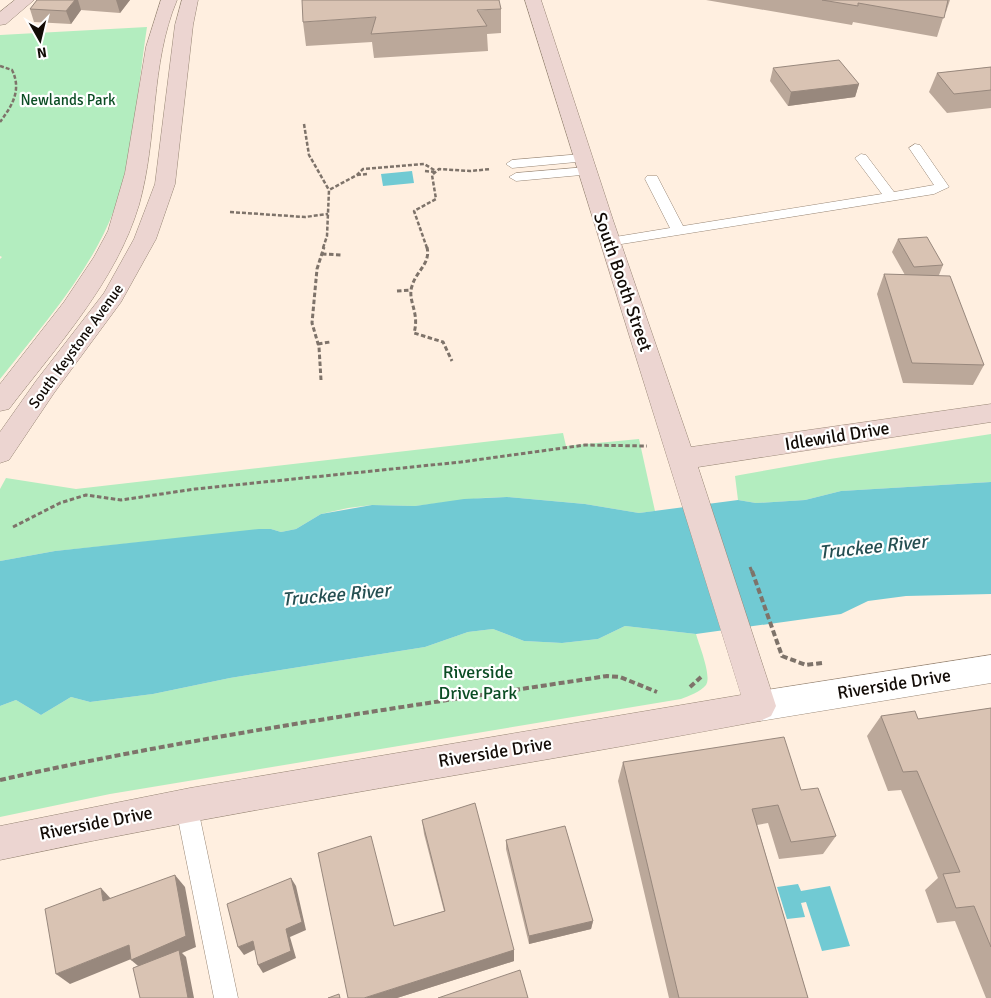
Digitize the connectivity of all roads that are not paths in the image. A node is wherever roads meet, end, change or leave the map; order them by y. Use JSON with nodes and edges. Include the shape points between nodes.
{"nodes":[{"id":1,"x":26,"y":0,"type":"edge"},
{"id":2,"x":168,"y":0,"type":"edge"},
{"id":3,"x":533,"y":0,"type":"edge"},
{"id":4,"x":192,"y":6,"type":"edge"},
{"id":5,"x":0,"y":20,"type":"edge"},
{"id":6,"x":915,"y":148,"type":"dead end"},
{"id":7,"x":861,"y":158,"type":"dead end"},
{"id":8,"x":512,"y":164,"type":"dead end"},
{"id":9,"x":584,"y":165,"type":"junction"},
{"id":10,"x":516,"y":177,"type":"dead end"},
{"id":11,"x":652,"y":179,"type":"dead end"},
{"id":12,"x":890,"y":196,"type":"junction"},
{"id":13,"x":679,"y":231,"type":"junction"},
{"id":14,"x":609,"y":242,"type":"junction"},
{"id":15,"x":0,"y":402,"type":"edge"},
{"id":16,"x":991,"y":413,"type":"edge"},
{"id":17,"x":0,"y":454,"type":"edge"},
{"id":18,"x":685,"y":469,"type":"junction"},
{"id":19,"x":991,"y":669,"type":"edge"},
{"id":20,"x":760,"y":706,"type":"junction"},
{"id":21,"x":186,"y":804,"type":"junction"},
{"id":22,"x":0,"y":842,"type":"edge"},
{"id":23,"x":226,"y":998,"type":"edge"}],
"edges":[{"from":1,"to":5,"type":"street"},
{"from":2,"to":15,"type":"street","name":"South Keystone Avenue","via":[[157,31],[137,166],[128,206],[115,239],[73,306]]},
{"from":3,"to":9,"type":"street","name":"South Booth Street"},
{"from":4,"to":17,"type":"street","name":"South Keystone Avenue","via":[[165,184],[145,239],[113,297],[45,387]]},
{"from":6,"to":12,"type":"lane","via":[[942,187]]},
{"from":7,"to":12,"type":"lane"},
{"from":8,"to":9,"type":"lane"},
{"from":9,"to":10,"type":"lane"},
{"from":9,"to":14,"type":"street","name":"South Booth Street"},
{"from":11,"to":13,"type":"lane"},
{"from":12,"to":13,"type":"lane"},
{"from":13,"to":14,"type":"lane"},
{"from":14,"to":18,"type":"street","name":"South Booth Street"},
{"from":16,"to":18,"type":"street","name":"Idlewild Drive"},
{"from":18,"to":20,"type":"street","name":"South Booth Street"},
{"from":19,"to":20,"type":"street","name":"Riverside Drive"},
{"from":20,"to":21,"type":"street","name":"Riverside Drive"},
{"from":21,"to":22,"type":"street","name":"Riverside Drive"},
{"from":21,"to":23,"type":"lane"}]}
